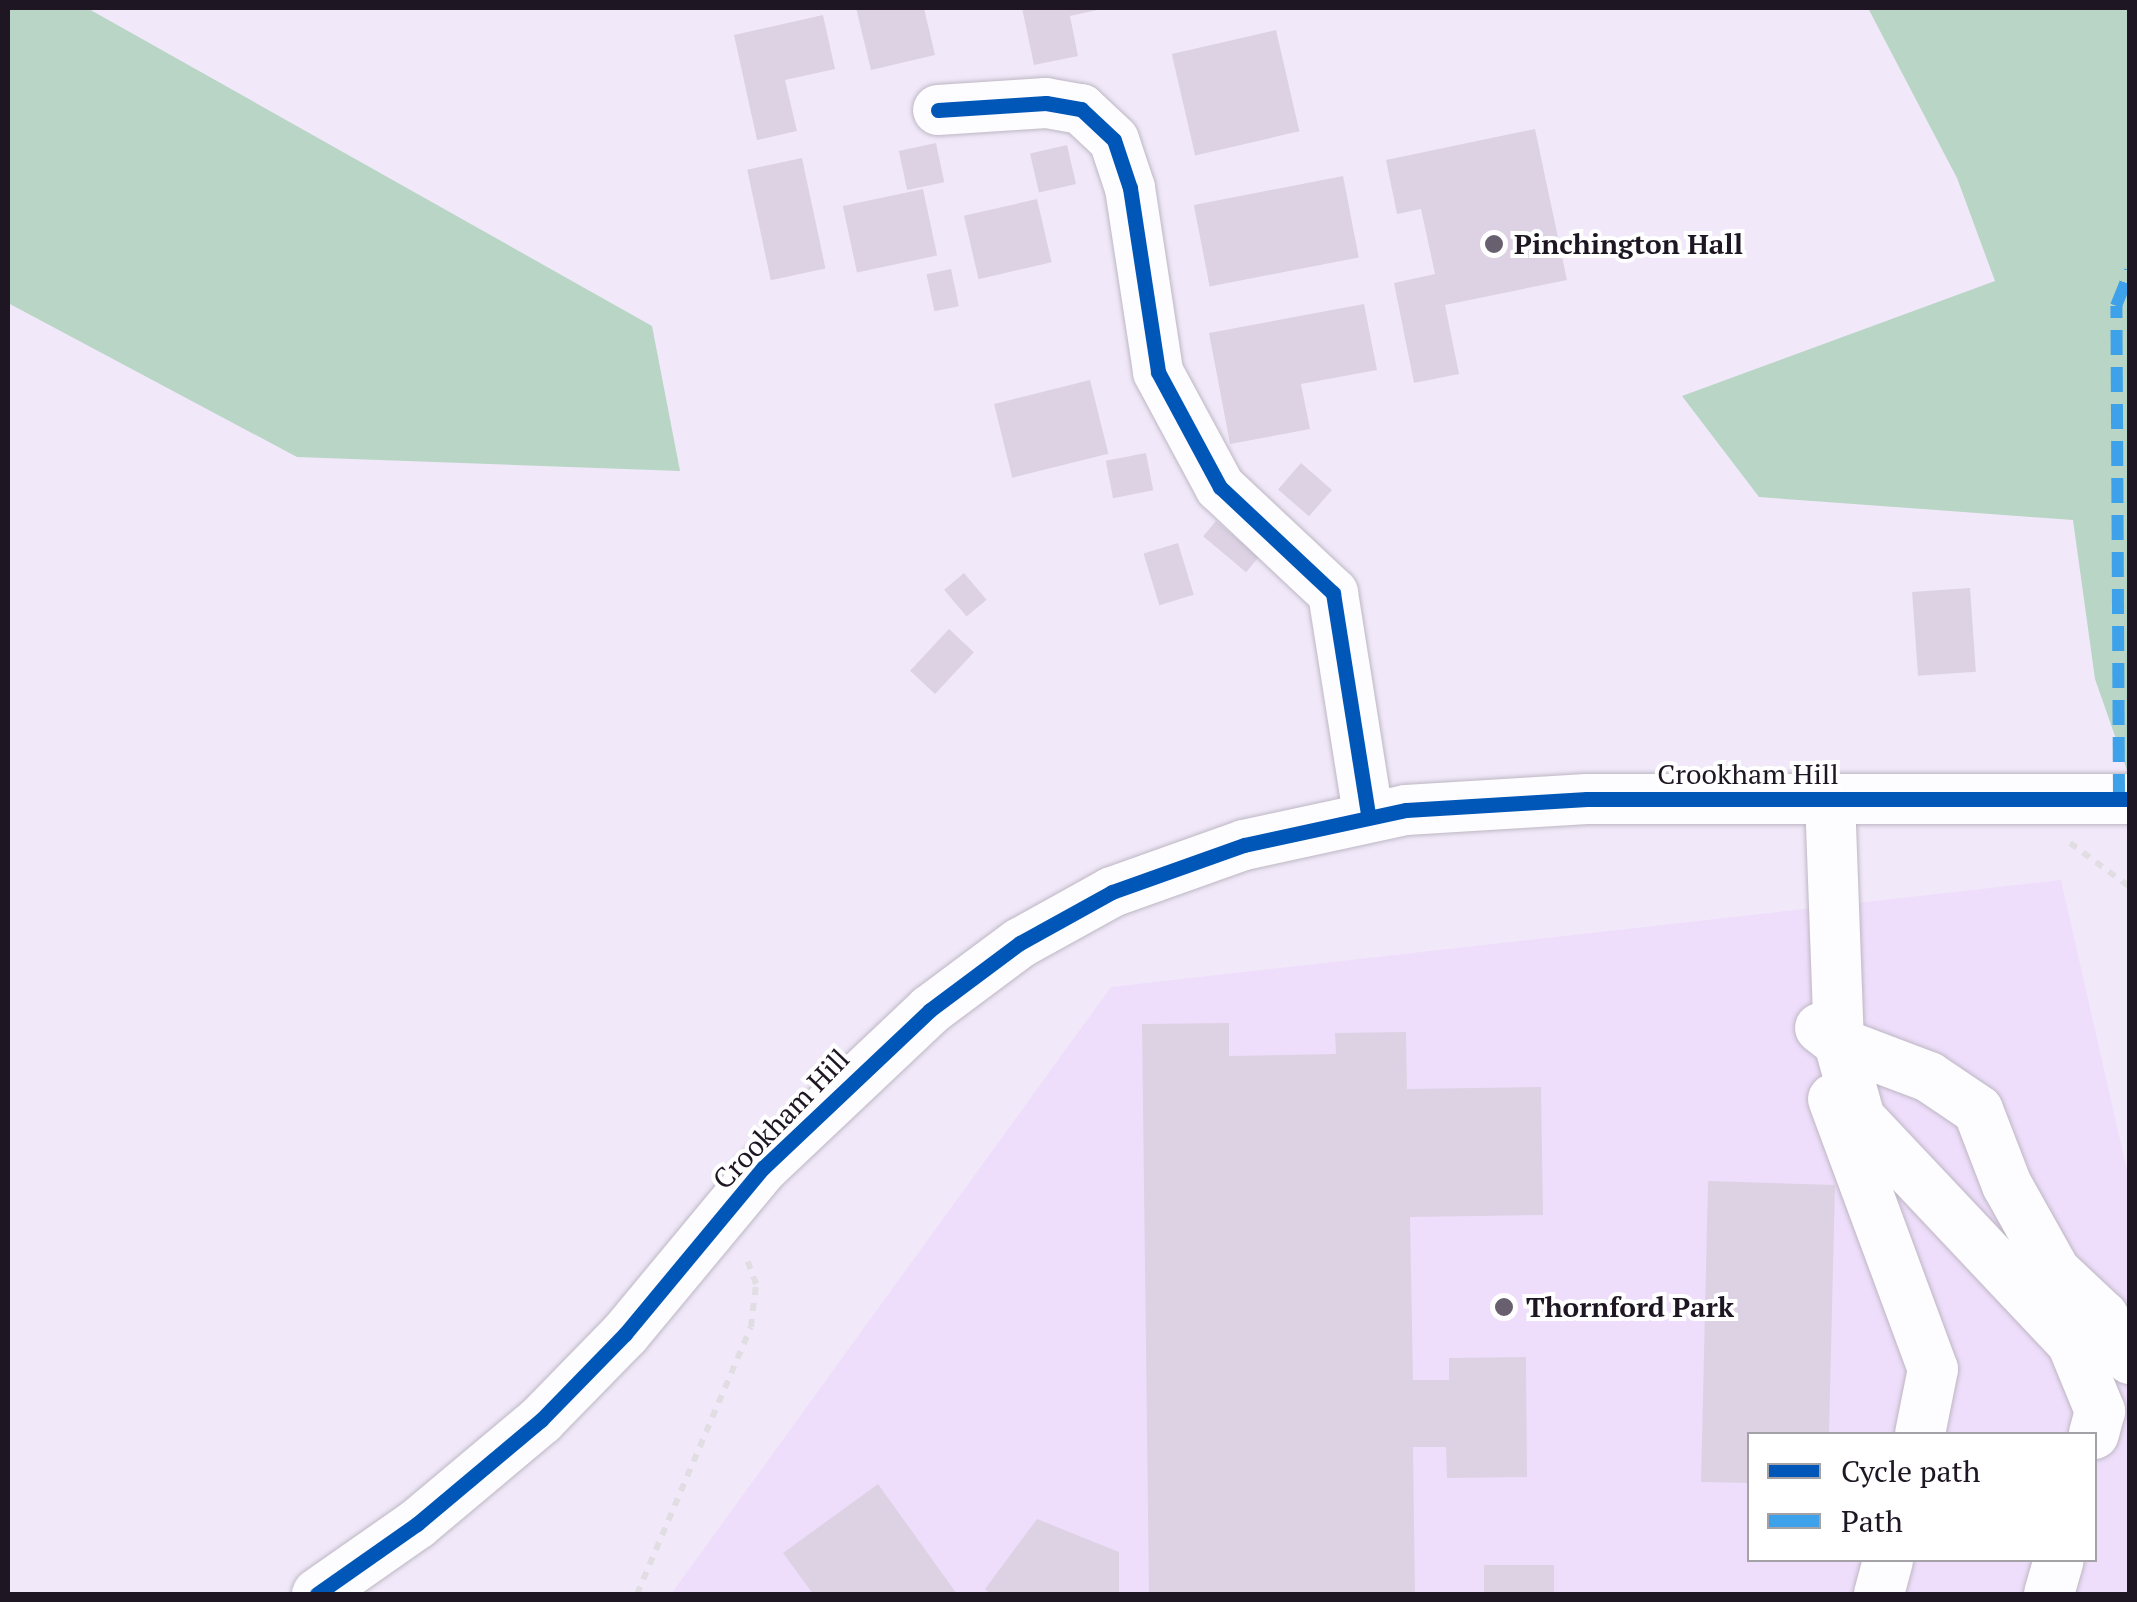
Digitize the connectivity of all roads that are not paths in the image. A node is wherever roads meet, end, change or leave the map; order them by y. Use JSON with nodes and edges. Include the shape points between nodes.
{"nodes":[{"id":1,"x":938,"y":110,"type":"dead end"},
{"id":2,"x":1820,"y":798,"type":"junction"},
{"id":3,"x":2130,"y":799,"type":"edge"},
{"id":4,"x":1368,"y":815,"type":"junction"},
{"id":5,"x":1829,"y":1035,"type":"junction"},
{"id":6,"x":2130,"y":1358,"type":"edge"},
{"id":7,"x":1920,"y":1432,"type":"edge"},
{"id":8,"x":2095,"y":1432,"type":"edge"},
{"id":9,"x":1887,"y":1562,"type":"edge"},
{"id":10,"x":2058,"y":1562,"type":"edge"},
{"id":11,"x":318,"y":1594,"type":"edge"},
{"id":12,"x":1879,"y":1594,"type":"edge"},
{"id":13,"x":2050,"y":1594,"type":"edge"}],
"edges":[{"from":1,"to":4,"type":"street","via":[[1046,103],[1100,121],[1114,140],[1130,188],[1158,372],[1195,450],[1262,531],[1333,594]]},
{"from":2,"to":3,"type":"street","name":"Crookham Hill"},
{"from":2,"to":4,"type":"street","name":"Crookham Hill","via":[[1586,800]]},
{"from":2,"to":5,"type":"street"},
{"from":4,"to":11,"type":"street","name":"Crookham Hill","via":[[1176,867],[1112,892],[1020,943],[859,1072],[541,1420],[417,1524]]},
{"from":5,"to":6,"type":"street","via":[[1929,1077],[1978,1110],[2008,1185],[2055,1270],[2103,1316]]},
{"from":5,"to":7,"type":"street","via":[[1838,1123],[1933,1369]]},
{"from":5,"to":8,"type":"street","via":[[1860,1118],[2072,1343],[2100,1411]]},
{"from":9,"to":12,"type":"street"},
{"from":10,"to":13,"type":"street"}]}
